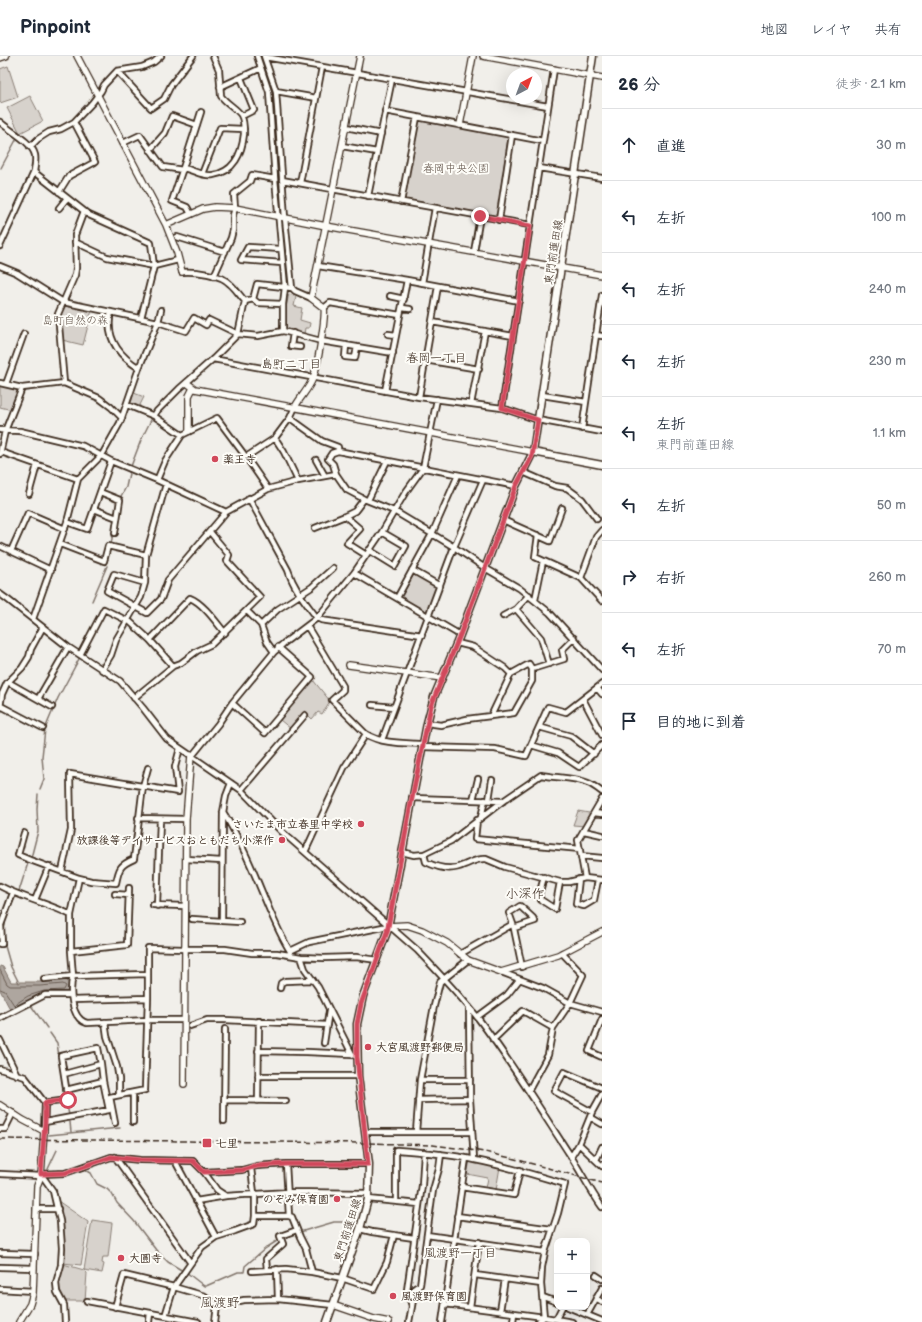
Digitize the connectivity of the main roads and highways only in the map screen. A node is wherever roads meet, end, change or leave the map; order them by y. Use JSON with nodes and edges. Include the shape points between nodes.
{"nodes":[{"id":1,"x":593,"y":56,"type":"edge"},
{"id":2,"x":533,"y":452,"type":"junction"},
{"id":3,"x":602,"y":465,"type":"edge"},
{"id":4,"x":327,"y":1322,"type":"edge"}],
"edges":[{"from":1,"to":2,"type":"main road","name":"東門前蓮田線"},
{"from":2,"to":3,"type":"main road"},
{"from":2,"to":4,"type":"main road","name":"東門前蓮田線","via":[[516,486],[427,722],[386,937],[363,996],[359,1014],[354,1056],[366,1132],[368,1196],[360,1229]]}]}
